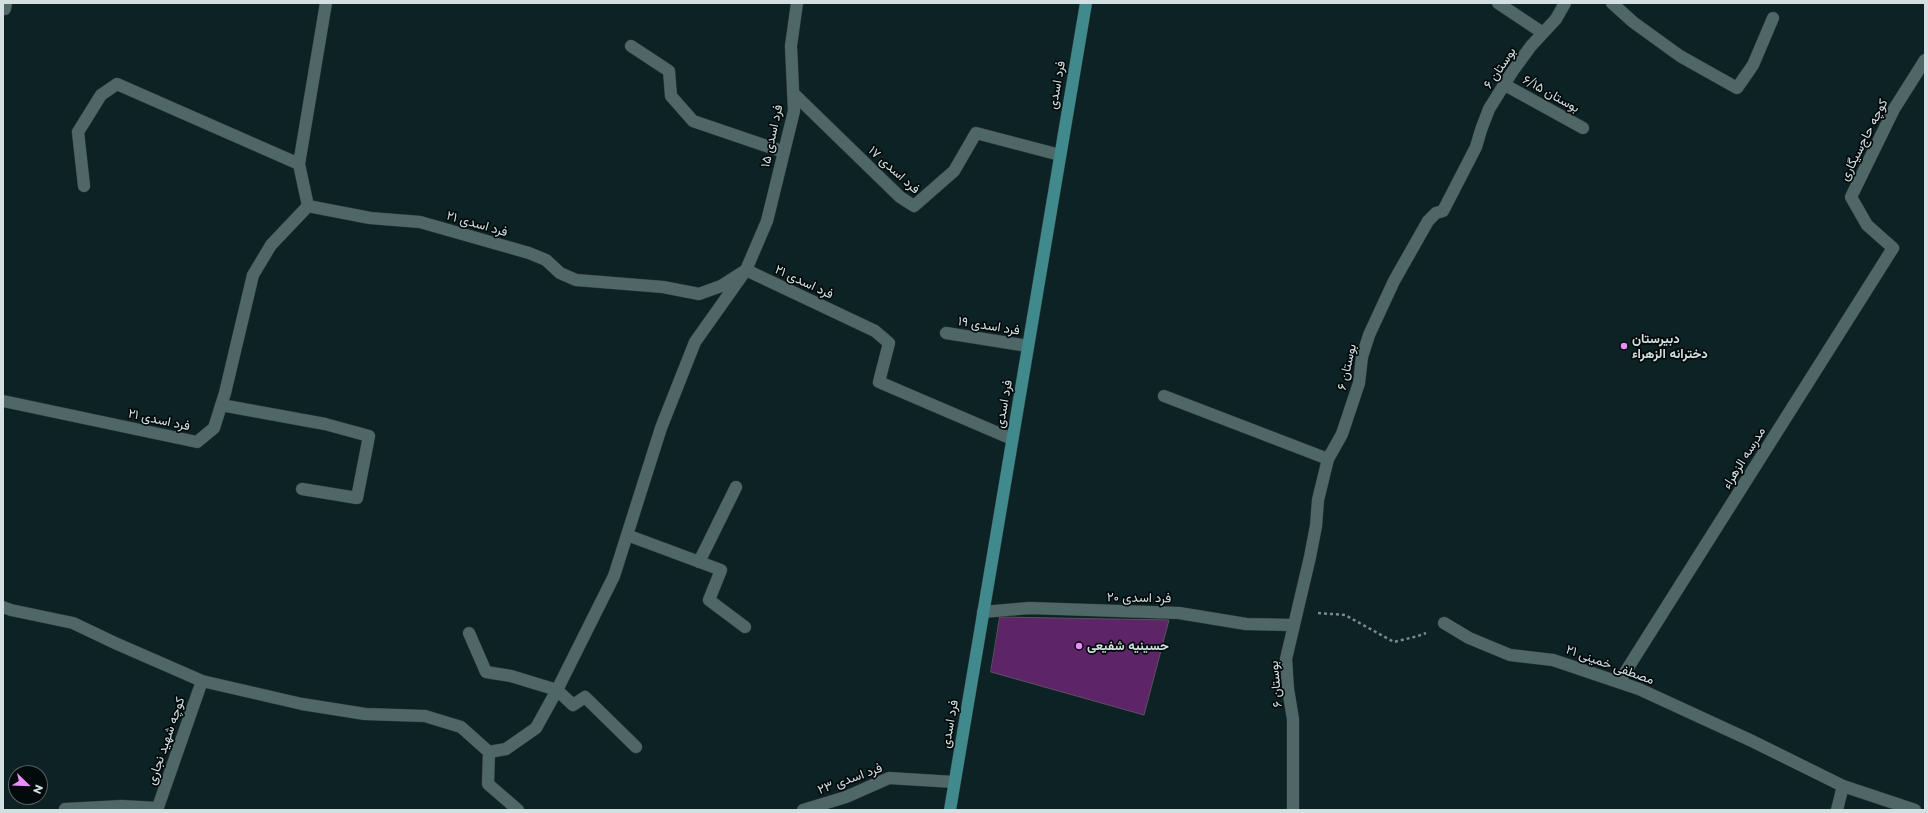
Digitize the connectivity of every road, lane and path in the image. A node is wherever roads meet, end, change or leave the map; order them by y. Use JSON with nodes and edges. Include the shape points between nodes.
{"nodes":[{"id":1,"x":326,"y":3,"type":"edge"},
{"id":2,"x":797,"y":3,"type":"edge"},
{"id":3,"x":1086,"y":3,"type":"edge"},
{"id":4,"x":1498,"y":3,"type":"edge"},
{"id":5,"x":1565,"y":3,"type":"edge"},
{"id":6,"x":1612,"y":3,"type":"edge"},
{"id":7,"x":1773,"y":18,"type":"dead end"},
{"id":8,"x":1543,"y":34,"type":"junction"},
{"id":9,"x":631,"y":46,"type":"dead end"},
{"id":10,"x":1925,"y":60,"type":"edge"},
{"id":11,"x":1505,"y":85,"type":"junction"},
{"id":12,"x":793,"y":93,"type":"junction"},
{"id":13,"x":1582,"y":128,"type":"dead end"},
{"id":14,"x":784,"y":152,"type":"junction"},
{"id":15,"x":1060,"y":156,"type":"junction"},
{"id":16,"x":299,"y":164,"type":"junction"},
{"id":17,"x":84,"y":186,"type":"dead end"},
{"id":18,"x":308,"y":206,"type":"junction"},
{"id":19,"x":1893,"y":248,"type":"joint"},
{"id":20,"x":746,"y":270,"type":"junction"},
{"id":21,"x":946,"y":333,"type":"dead end"},
{"id":22,"x":1028,"y":346,"type":"junction"},
{"id":23,"x":1164,"y":396,"type":"dead end"},
{"id":24,"x":3,"y":402,"type":"edge"},
{"id":25,"x":222,"y":405,"type":"junction"},
{"id":26,"x":1012,"y":439,"type":"junction"},
{"id":27,"x":1328,"y":459,"type":"junction"},
{"id":28,"x":736,"y":487,"type":"dead end"},
{"id":29,"x":302,"y":489,"type":"dead end"},
{"id":30,"x":627,"y":535,"type":"junction"},
{"id":31,"x":699,"y":562,"type":"junction"},
{"id":32,"x":3,"y":607,"type":"edge"},
{"id":33,"x":983,"y":612,"type":"junction"},
{"id":34,"x":1444,"y":623,"type":"joint"},
{"id":35,"x":1293,"y":625,"type":"junction"},
{"id":36,"x":745,"y":627,"type":"dead end"},
{"id":37,"x":469,"y":633,"type":"dead end"},
{"id":38,"x":202,"y":681,"type":"junction"},
{"id":39,"x":1619,"y":682,"type":"junction"},
{"id":40,"x":557,"y":690,"type":"junction"},
{"id":41,"x":636,"y":747,"type":"dead end"},
{"id":42,"x":489,"y":752,"type":"junction"},
{"id":43,"x":954,"y":782,"type":"junction"},
{"id":44,"x":1843,"y":786,"type":"junction"},
{"id":45,"x":65,"y":809,"type":"dead end"},
{"id":46,"x":157,"y":809,"type":"edge"},
{"id":47,"x":518,"y":810,"type":"edge"},
{"id":48,"x":803,"y":810,"type":"edge"},
{"id":49,"x":950,"y":810,"type":"edge"},
{"id":50,"x":1293,"y":810,"type":"edge"},
{"id":51,"x":1837,"y":810,"type":"edge"},
{"id":52,"x":1915,"y":810,"type":"edge"}],
"edges":[{"from":1,"to":16,"type":"street"},
{"from":2,"to":12,"type":"street","name":"فرد اسدی ۱۵","via":[[791,46]]},
{"from":3,"to":15,"type":"main road","name":"فرد اسدی"},
{"from":4,"to":8,"type":"street"},
{"from":5,"to":8,"type":"street","name":"بوستان ۶"},
{"from":6,"to":7,"type":"street","via":[[1633,22],[1680,56],[1737,88],[1753,65]]},
{"from":8,"to":11,"type":"street","name":"بوستان ۶","via":[[1531,46]]},
{"from":9,"to":14,"type":"street","via":[[669,71],[671,96],[692,121]]},
{"from":10,"to":19,"type":"street","name":"کوچه حاج‌سیگاری","via":[[1894,109],[1851,196],[1867,225]]},
{"from":11,"to":13,"type":"street","name":"بوستان ۶/۱۵"},
{"from":11,"to":27,"type":"street","name":"بوستان ۶","via":[[1490,109],[1476,147],[1443,211],[1428,221],[1377,316],[1362,357],[1359,382],[1342,434]]},
{"from":12,"to":14,"type":"street","name":"فرد اسدی ۱۵","via":[[794,111]]},
{"from":12,"to":15,"type":"street","name":"فرد اسدی ۱۷","via":[[900,197],[914,206],[954,171],[976,133]]},
{"from":14,"to":20,"type":"street","name":"فرد اسدی ۱۵","via":[[767,221]]},
{"from":15,"to":22,"type":"main road","name":"فرد اسدی"},
{"from":16,"to":17,"type":"street","via":[[117,84],[101,95],[78,132]]},
{"from":16,"to":18,"type":"street"},
{"from":18,"to":20,"type":"street","name":"فرد اسدی ۲۱","via":[[370,218],[420,222],[529,252],[546,260],[560,273],[576,280],[663,287],[699,294],[721,286]]},
{"from":18,"to":25,"type":"street","name":"فرد اسدی ۲۱","via":[[271,245],[253,275]]},
{"from":19,"to":39,"type":"street","name":"مدرسه الزهراء"},
{"from":20,"to":26,"type":"street","name":"فرد اسدی ۲۱","via":[[875,331],[889,343],[879,382]]},
{"from":20,"to":30,"type":"street","name":"فرد اسدی ۱۵","via":[[694,342],[661,428]]},
{"from":21,"to":22,"type":"street","name":"فرد اسدی ۱۹"},
{"from":22,"to":26,"type":"main road","name":"فرد اسدی"},
{"from":23,"to":27,"type":"street"},
{"from":24,"to":25,"type":"street","name":"فرد اسدی ۲۱","via":[[197,442],[214,428]]},
{"from":25,"to":29,"type":"street","via":[[325,424],[369,436],[357,498]]},
{"from":26,"to":33,"type":"main road","name":"فرد اسدی"},
{"from":27,"to":35,"type":"street","name":"بوستان ۶","via":[[1318,500],[1316,526],[1302,595]]},
{"from":28,"to":31,"type":"street"},
{"from":30,"to":31,"type":"street"},
{"from":30,"to":40,"type":"street","name":"فرد اسدی ۱۵","via":[[614,576]]},
{"from":31,"to":36,"type":"street","via":[[721,570],[709,600]]},
{"from":32,"to":38,"type":"street","via":[[73,623]]},
{"from":33,"to":35,"type":"street","name":"فرد اسدی ۲۰","via":[[1029,608],[1179,613],[1246,624]]},
{"from":33,"to":43,"type":"main road","name":"فرد اسدی"},
{"from":34,"to":35,"type":"path","via":[[1418,636],[1394,642],[1345,615],[1318,613]]},
{"from":34,"to":39,"type":"street","name":"مصطفی خمینی ۲۱","via":[[1469,638],[1510,655],[1553,660]]},
{"from":35,"to":50,"type":"street","name":"بوستان ۶","via":[[1286,659],[1294,719]]},
{"from":37,"to":40,"type":"street","via":[[486,672],[511,676]]},
{"from":38,"to":42,"type":"street","via":[[302,704],[365,714],[425,716],[461,727]]},
{"from":38,"to":46,"type":"street","name":"کوچه شهید ‌نجاری"},
{"from":39,"to":44,"type":"street","name":"مصطفی خمینی ۲۱","via":[[1752,741]]},
{"from":40,"to":41,"type":"street","via":[[573,706],[585,697]]},
{"from":40,"to":42,"type":"street","name":"فرد اسدی ۱۵","via":[[536,728],[506,750]]},
{"from":42,"to":47,"type":"street","via":[[488,784]]},
{"from":43,"to":48,"type":"street","name":"فرد اسدی ۲۳","via":[[890,778],[846,797]]},
{"from":43,"to":49,"type":"main road","name":"فرد اسدی"},
{"from":44,"to":51,"type":"street"},
{"from":44,"to":52,"type":"street","name":"مصطفی خمینی ۲۱"},
{"from":45,"to":46,"type":"street","via":[[122,806]]}]}
